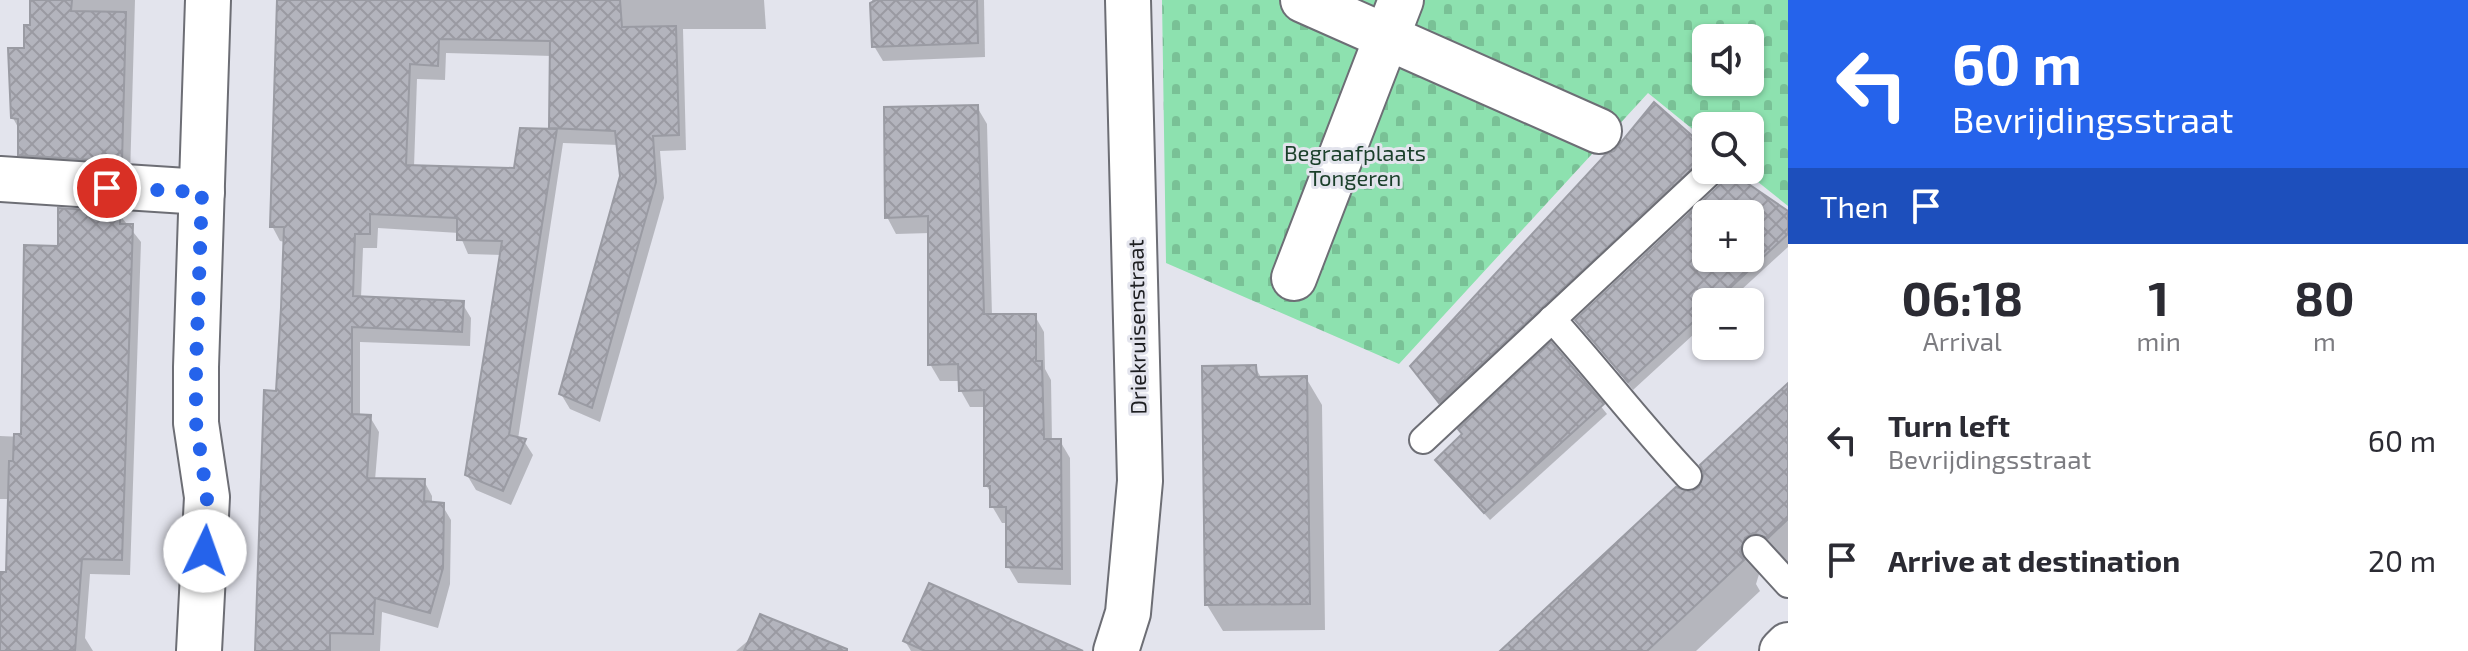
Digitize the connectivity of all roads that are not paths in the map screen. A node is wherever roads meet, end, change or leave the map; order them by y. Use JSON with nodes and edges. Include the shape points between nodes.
{"nodes":[{"id":1,"x":208,"y":0,"type":"edge"},
{"id":2,"x":1128,"y":0,"type":"edge"},
{"id":3,"x":1303,"y":0,"type":"edge"},
{"id":4,"x":1394,"y":19,"type":"edge"},
{"id":5,"x":1599,"y":131,"type":"dead end"},
{"id":6,"x":0,"y":179,"type":"edge"},
{"id":7,"x":1697,"y":184,"type":"edge"},
{"id":8,"x":202,"y":192,"type":"junction"},
{"id":9,"x":1294,"y":278,"type":"dead end"},
{"id":10,"x":1552,"y":319,"type":"junction"},
{"id":11,"x":1423,"y":440,"type":"dead end"},
{"id":12,"x":1688,"y":476,"type":"dead end"},
{"id":13,"x":1756,"y":549,"type":"dead end"},
{"id":14,"x":1788,"y":584,"type":"edge"},
{"id":15,"x":1788,"y":645,"type":"edge"},
{"id":16,"x":199,"y":651,"type":"edge"},
{"id":17,"x":1116,"y":651,"type":"edge"},
{"id":18,"x":1782,"y":651,"type":"edge"}],
"edges":[{"from":1,"to":8,"type":"street"},
{"from":2,"to":17,"type":"street","name":"Driekruisenstraat","via":[[1140,481],[1128,613]]},
{"from":3,"to":4,"type":"street"},
{"from":4,"to":5,"type":"street"},
{"from":4,"to":9,"type":"street"},
{"from":6,"to":8,"type":"street"},
{"from":7,"to":10,"type":"lane"},
{"from":8,"to":16,"type":"street","via":[[196,423],[207,497]]},
{"from":10,"to":11,"type":"lane"},
{"from":10,"to":12,"type":"lane"},
{"from":13,"to":14,"type":"lane"},
{"from":15,"to":18,"type":"street"}]}
